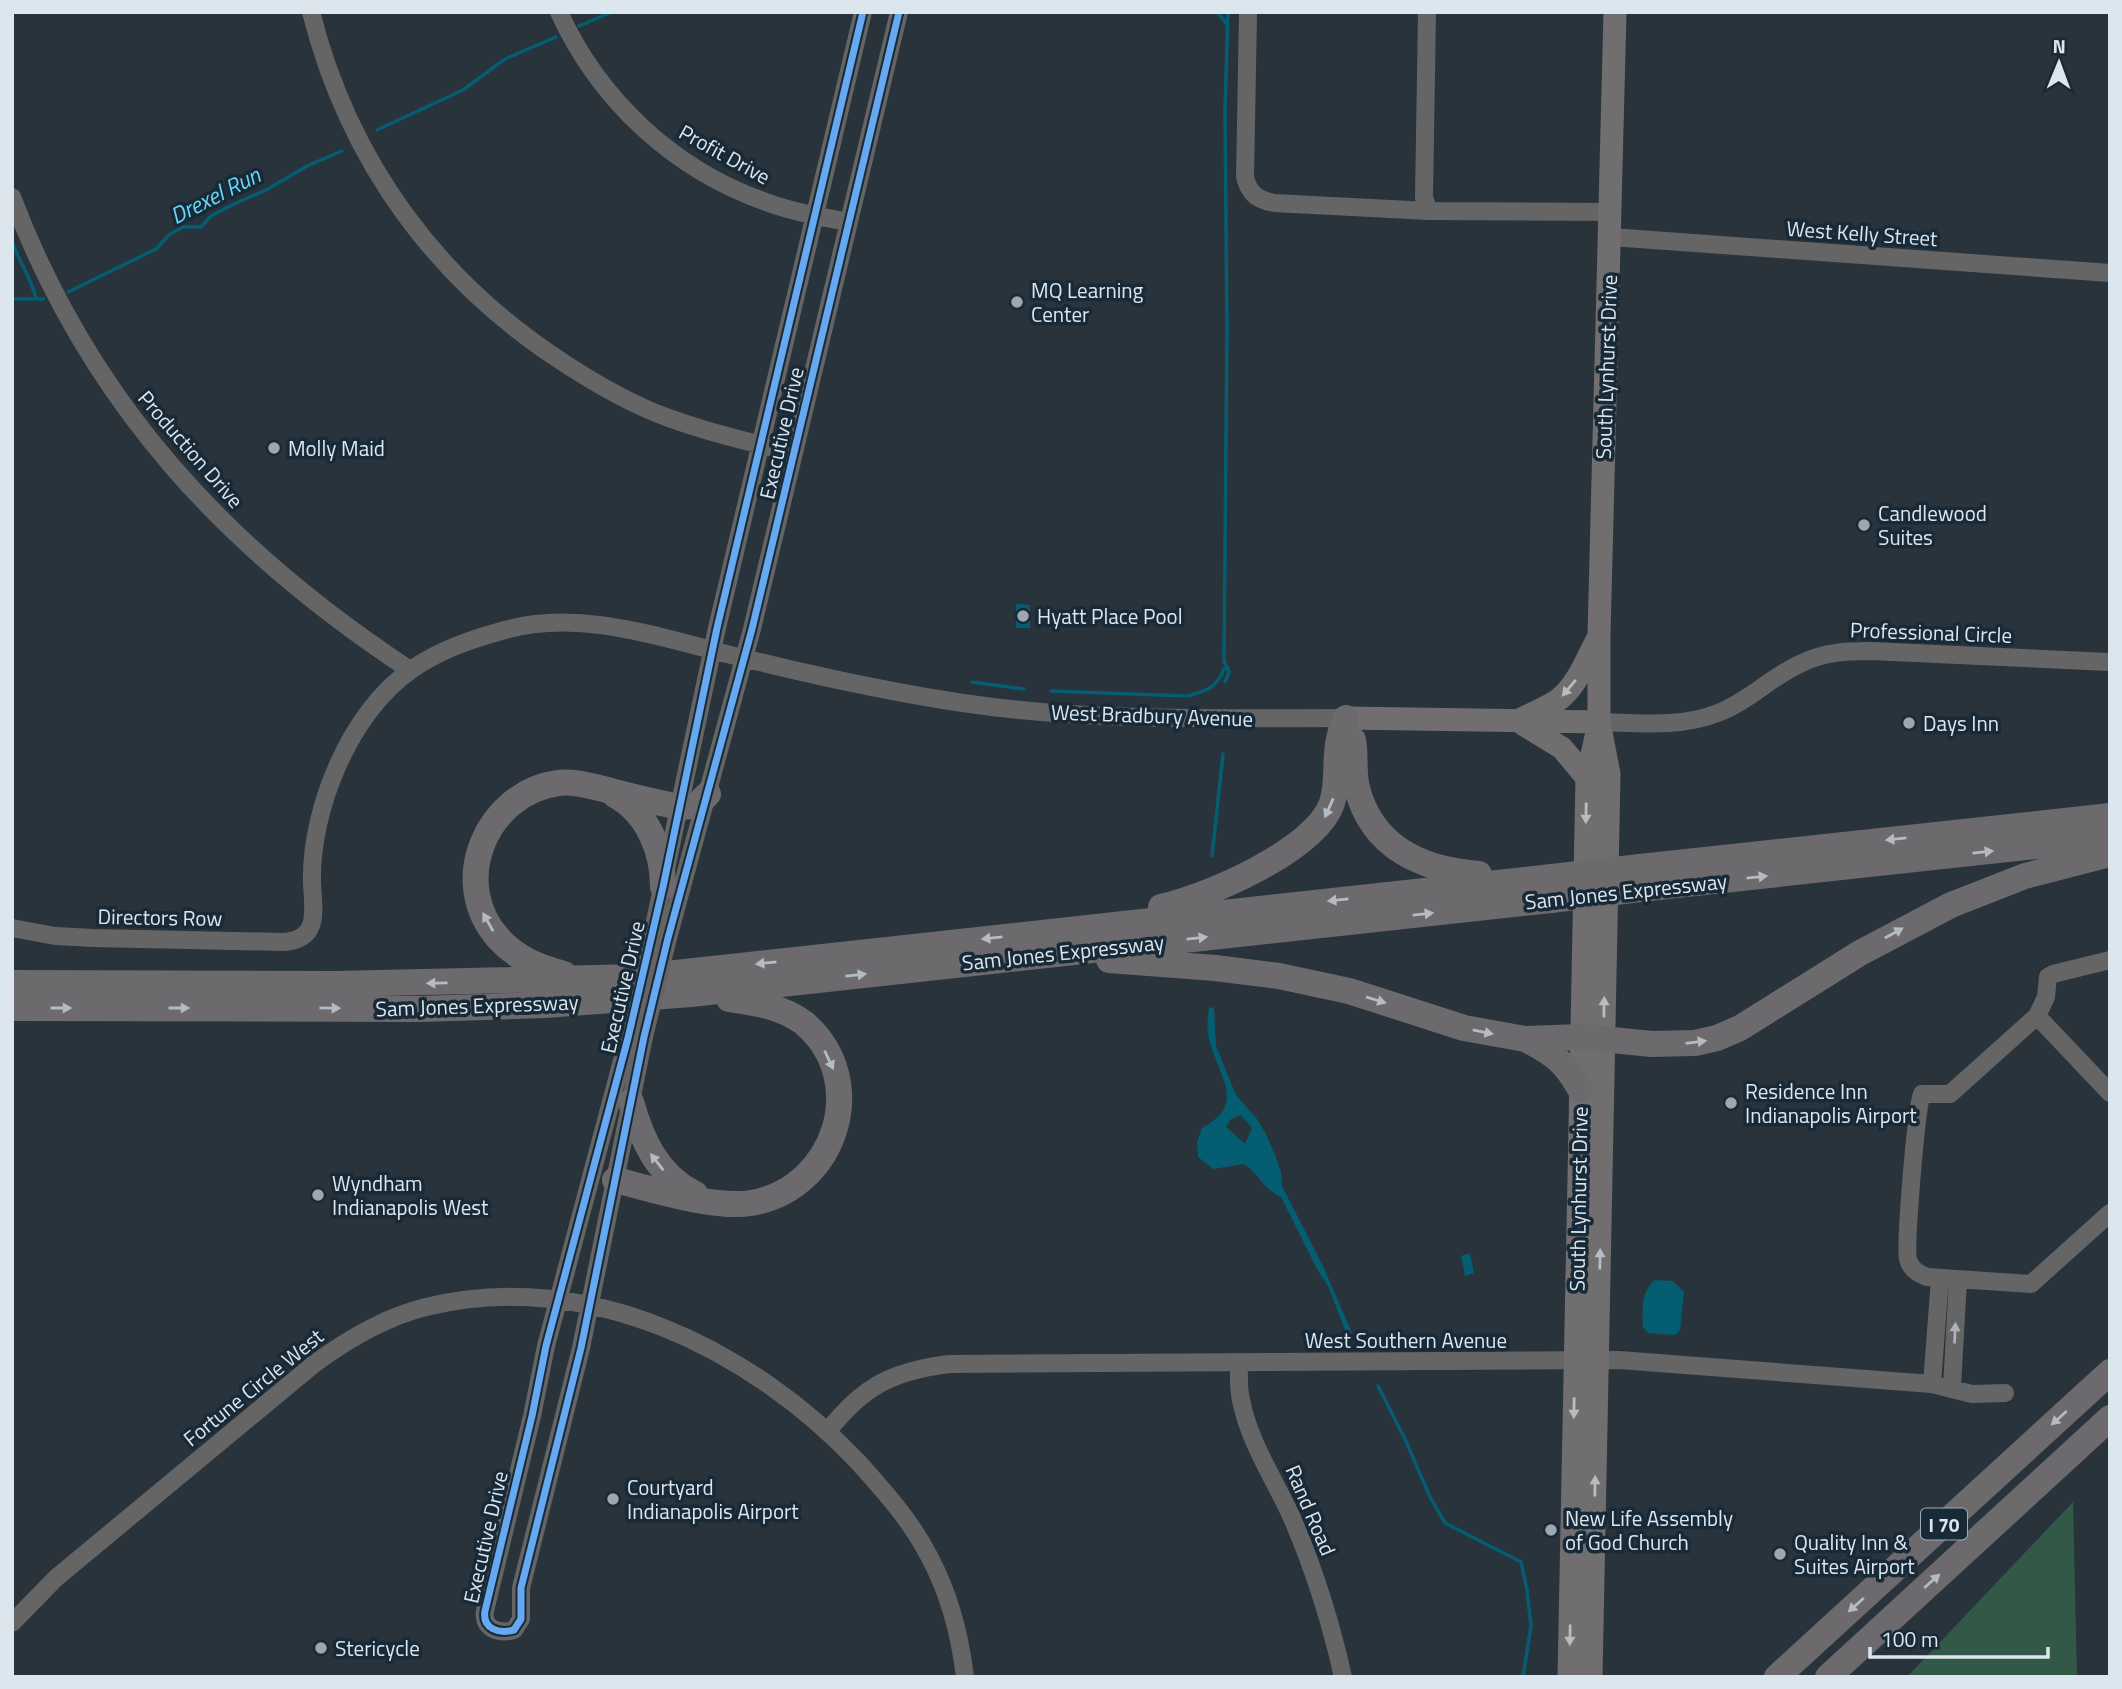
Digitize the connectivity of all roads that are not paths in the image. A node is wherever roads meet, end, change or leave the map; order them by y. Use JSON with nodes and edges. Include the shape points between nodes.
{"nodes":[{"id":1,"x":311,"y":12,"type":"edge"},
{"id":2,"x":559,"y":12,"type":"edge"},
{"id":3,"x":863,"y":12,"type":"edge"},
{"id":4,"x":899,"y":12,"type":"edge"},
{"id":5,"x":1248,"y":12,"type":"edge"},
{"id":6,"x":1427,"y":12,"type":"edge"},
{"id":7,"x":1615,"y":12,"type":"edge"},
{"id":8,"x":12,"y":197,"type":"edge"},
{"id":9,"x":1429,"y":211,"type":"junction"},
{"id":10,"x":1611,"y":212,"type":"junction"},
{"id":11,"x":815,"y":216,"type":"junction"},
{"id":12,"x":849,"y":222,"type":"junction"},
{"id":13,"x":1611,"y":237,"type":"junction"},
{"id":14,"x":2110,"y":274,"type":"edge"},
{"id":15,"x":760,"y":445,"type":"junction"},
{"id":16,"x":794,"y":452,"type":"junction"},
{"id":17,"x":1599,"y":635,"type":"junction"},
{"id":18,"x":712,"y":650,"type":"junction"},
{"id":19,"x":745,"y":658,"type":"junction"},
{"id":20,"x":2110,"y":662,"type":"edge"},
{"id":21,"x":410,"y":670,"type":"junction"},
{"id":22,"x":1346,"y":718,"type":"junction"},
{"id":23,"x":1518,"y":721,"type":"junction"},
{"id":24,"x":1599,"y":722,"type":"junction"},
{"id":25,"x":1587,"y":778,"type":"junction"},
{"id":26,"x":608,"y":791,"type":"junction"},
{"id":27,"x":708,"y":793,"type":"junction"},
{"id":28,"x":679,"y":807,"type":"junction"},
{"id":29,"x":2110,"y":816,"type":"edge"},
{"id":30,"x":2110,"y":838,"type":"edge"},
{"id":31,"x":2110,"y":854,"type":"edge"},
{"id":32,"x":1640,"y":878,"type":"junction"},
{"id":33,"x":663,"y":887,"type":"junction"},
{"id":34,"x":1552,"y":888,"type":"junction"},
{"id":35,"x":12,"y":928,"type":"edge"},
{"id":36,"x":1060,"y":931,"type":"junction"},
{"id":37,"x":660,"y":939,"type":"junction"},
{"id":38,"x":1031,"y":956,"type":"junction"},
{"id":39,"x":2110,"y":960,"type":"edge"},
{"id":40,"x":12,"y":964,"type":"edge"},
{"id":41,"x":579,"y":978,"type":"junction"},
{"id":42,"x":12,"y":983,"type":"edge"},
{"id":43,"x":336,"y":984,"type":"junction"},
{"id":44,"x":691,"y":994,"type":"junction"},
{"id":45,"x":12,"y":1008,"type":"edge"},
{"id":46,"x":2036,"y":1016,"type":"junction"},
{"id":47,"x":636,"y":1038,"type":"junction"},
{"id":48,"x":1593,"y":1038,"type":"junction"},
{"id":49,"x":1525,"y":1040,"type":"junction"},
{"id":50,"x":1580,"y":1089,"type":"junction"},
{"id":51,"x":2110,"y":1093,"type":"edge"},
{"id":52,"x":631,"y":1102,"type":"junction"},
{"id":53,"x":603,"y":1180,"type":"junction"},
{"id":54,"x":709,"y":1201,"type":"junction"},
{"id":55,"x":2110,"y":1213,"type":"edge"},
{"id":56,"x":1949,"y":1279,"type":"junction"},
{"id":57,"x":573,"y":1303,"type":"junction"},
{"id":58,"x":1587,"y":1361,"type":"junction"},
{"id":59,"x":1239,"y":1363,"type":"junction"},
{"id":60,"x":2110,"y":1372,"type":"edge"},
{"id":61,"x":1932,"y":1384,"type":"junction"},
{"id":62,"x":1952,"y":1387,"type":"junction"},
{"id":63,"x":2005,"y":1393,"type":"dead end"},
{"id":64,"x":2110,"y":1420,"type":"edge"},
{"id":65,"x":828,"y":1431,"type":"junction"},
{"id":66,"x":12,"y":1623,"type":"edge"},
{"id":67,"x":965,"y":1677,"type":"edge"},
{"id":68,"x":1343,"y":1677,"type":"edge"},
{"id":69,"x":1569,"y":1677,"type":"edge"},
{"id":70,"x":1591,"y":1677,"type":"edge"},
{"id":71,"x":1777,"y":1677,"type":"edge"},
{"id":72,"x":1828,"y":1677,"type":"edge"}],
"edges":[{"from":1,"to":15,"type":"street","via":[[337,94],[369,159],[401,210],[464,284],[499,317],[589,379],[666,417]]},
{"from":2,"to":11,"type":"street","name":"Profit Drive","via":[[598,80],[661,144],[741,193]]},
{"from":3,"to":11,"type":"street","name":"Executive Drive"},
{"from":4,"to":12,"type":"street","name":"Executive Drive"},
{"from":5,"to":9,"type":"street","via":[[1245,177],[1250,191],[1274,203]]},
{"from":6,"to":9,"type":"street","via":[[1424,198]]},
{"from":7,"to":10,"type":"main road","name":"South Lynhurst Drive"},
{"from":8,"to":21,"type":"street","name":"Production Drive","via":[[74,330],[154,447],[206,504],[288,580]]},
{"from":9,"to":10,"type":"street"},
{"from":10,"to":13,"type":"main road","name":"South Lynhurst Drive"},
{"from":11,"to":12,"type":"street","name":"Profit Drive"},
{"from":11,"to":15,"type":"street","name":"Executive Drive"},
{"from":12,"to":16,"type":"street","name":"Executive Drive"},
{"from":13,"to":14,"type":"street","name":"West Kelly Street"},
{"from":13,"to":17,"type":"main road","name":"South Lynhurst Drive"},
{"from":15,"to":16,"type":"street"},
{"from":15,"to":18,"type":"street","name":"Executive Drive"},
{"from":16,"to":19,"type":"street","name":"Executive Drive"},
{"from":17,"to":23,"type":"main road","one_way":true,"via":[[1566,693]]},
{"from":17,"to":24,"type":"main road","name":"South Lynhurst Drive"},
{"from":18,"to":19,"type":"street","name":"West Bradbury Avenue"},
{"from":18,"to":21,"type":"street","via":[[606,626],[542,623],[479,637]]},
{"from":18,"to":28,"type":"street","name":"Executive Drive"},
{"from":19,"to":22,"type":"street","name":"West Bradbury Avenue","via":[[890,691],[1007,709],[1126,717]]},
{"from":19,"to":27,"type":"street","name":"Executive Drive"},
{"from":20,"to":24,"type":"street","name":"Professional Circle","via":[[1840,652],[1801,663],[1737,704],[1705,718],[1666,723]]},
{"from":21,"to":35,"type":"street","name":"Directors Row","via":[[359,728],[328,786],[314,845],[314,916],[305,933],[284,942],[55,936]]},
{"from":22,"to":23,"type":"main road","name":"West Bradbury Avenue"},
{"from":22,"to":34,"type":"highway","via":[[1365,810],[1401,851],[1452,871]]},
{"from":22,"to":36,"type":"highway","one_way":true,"via":[[1338,740],[1333,802],[1311,833],[1257,869],[1198,896]]},
{"from":23,"to":24,"type":"main road","name":"West Bradbury Avenue"},
{"from":23,"to":25,"type":"main road","via":[[1562,748]]},
{"from":24,"to":25,"type":"main road","name":"South Lynhurst Drive"},
{"from":48,"to":24,"type":"main road","name":"South Lynhurst Drive","one_way":true,"via":[[1609,774]]},
{"from":25,"to":48,"type":"main road","name":"South Lynhurst Drive","one_way":true},
{"from":26,"to":28,"type":"highway"},
{"from":26,"to":33,"type":"highway","via":[[630,806],[651,832],[661,861]]},
{"from":41,"to":26,"type":"highway","one_way":true,"via":[[527,961],[497,937],[479,904],[476,860],[493,821],[524,794],[563,783]]},
{"from":27,"to":28,"type":"highway","via":[[696,806]]},
{"from":27,"to":37,"type":"street","name":"Executive Drive"},
{"from":28,"to":33,"type":"street","name":"Executive Drive"},
{"from":29,"to":32,"type":"highway","name":"Sam Jones Expressway","one_way":true},
{"from":32,"to":30,"type":"highway","name":"Sam Jones Expressway","one_way":true},
{"from":48,"to":31,"type":"highway","one_way":true,"via":[[1651,1044],[1717,1038],[1880,941],[1951,905],[2042,871]]},
{"from":32,"to":34,"type":"highway","name":"Sam Jones Expressway","bridge":true},
{"from":33,"to":37,"type":"street","name":"Executive Drive"},
{"from":34,"to":36,"type":"highway","name":"Sam Jones Expressway","one_way":true},
{"from":38,"to":34,"type":"highway","name":"Sam Jones Expressway","one_way":true},
{"from":36,"to":41,"type":"highway","name":"Sam Jones Expressway","one_way":true,"via":[[639,977]]},
{"from":37,"to":47,"type":"street","name":"Executive Drive","bridge":true},
{"from":44,"to":38,"type":"highway","name":"Sam Jones Expressway","one_way":true},
{"from":38,"to":49,"type":"highway","one_way":true,"via":[[1279,976],[1349,991],[1464,1028]]},
{"from":39,"to":46,"type":"street","via":[[2048,977],[2046,997]]},
{"from":40,"to":43,"type":"highway"},
{"from":41,"to":43,"type":"highway","name":"Sam Jones Expressway","one_way":true},
{"from":42,"to":43,"type":"highway","name":"Sam Jones Expressway"},
{"from":45,"to":44,"type":"highway","name":"Sam Jones Expressway","one_way":true,"via":[[421,1009]]},
{"from":44,"to":54,"type":"highway","one_way":true,"via":[[761,1004],[792,1015],[821,1043],[838,1087],[835,1132],[806,1177],[753,1203]]},
{"from":46,"to":51,"type":"street"},
{"from":46,"to":56,"type":"street","via":[[1950,1094],[1920,1097],[1907,1255],[1917,1273]]},
{"from":47,"to":52,"type":"street","name":"Executive Drive"},
{"from":47,"to":53,"type":"street","name":"Executive Drive"},
{"from":48,"to":49,"type":"highway"},
{"from":48,"to":50,"type":"main road","name":"South Lynhurst Drive"},
{"from":58,"to":48,"type":"main road","name":"South Lynhurst Drive","one_way":true},
{"from":49,"to":50,"type":"highway","via":[[1556,1056]]},
{"from":50,"to":58,"type":"main road","name":"South Lynhurst Drive"},
{"from":52,"to":53,"type":"street","name":"Executive Drive"},
{"from":54,"to":52,"type":"highway","one_way":true,"via":[[681,1186],[658,1164],[641,1136]]},
{"from":53,"to":54,"type":"highway"},
{"from":53,"to":57,"type":"street","name":"Executive Drive"},
{"from":53,"to":57,"type":"street","name":"Executive Drive"},
{"from":55,"to":56,"type":"street","via":[[2031,1284]]},
{"from":56,"to":61,"type":"street"},
{"from":62,"to":56,"type":"street","one_way":true},
{"from":57,"to":57,"type":"street","name":"Executive Drive","via":[[484,1615],[489,1627],[500,1632],[514,1630],[521,1619],[521,1588]]},
{"from":57,"to":65,"type":"street","name":"Fortune Circle West","via":[[651,1323],[714,1350]]},
{"from":57,"to":66,"type":"street","name":"Fortune Circle West","via":[[486,1299],[436,1305],[393,1318],[343,1343],[56,1578]]},
{"from":58,"to":59,"type":"street","name":"West Southern Avenue"},
{"from":58,"to":61,"type":"street","name":"West Southern Avenue","via":[[1690,1364]]},
{"from":58,"to":69,"type":"main road","name":"South Lynhurst Drive","one_way":true},
{"from":70,"to":58,"type":"main road","name":"South Lynhurst Drive","one_way":true},
{"from":59,"to":65,"type":"street","name":"West Southern Avenue","via":[[926,1366],[869,1389]]},
{"from":59,"to":68,"type":"street","name":"Rand Road","via":[[1245,1415],[1310,1565]]},
{"from":60,"to":71,"type":"highway","number":"I 70","one_way":true},
{"from":61,"to":62,"type":"street","name":"West Southern Avenue"},
{"from":62,"to":63,"type":"street","name":"West Southern Avenue","via":[[1972,1394]]},
{"from":72,"to":64,"type":"highway","number":"I 70","one_way":true},
{"from":65,"to":67,"type":"street","name":"Fortune Circle West","via":[[884,1490],[923,1544],[950,1606]]}]}
